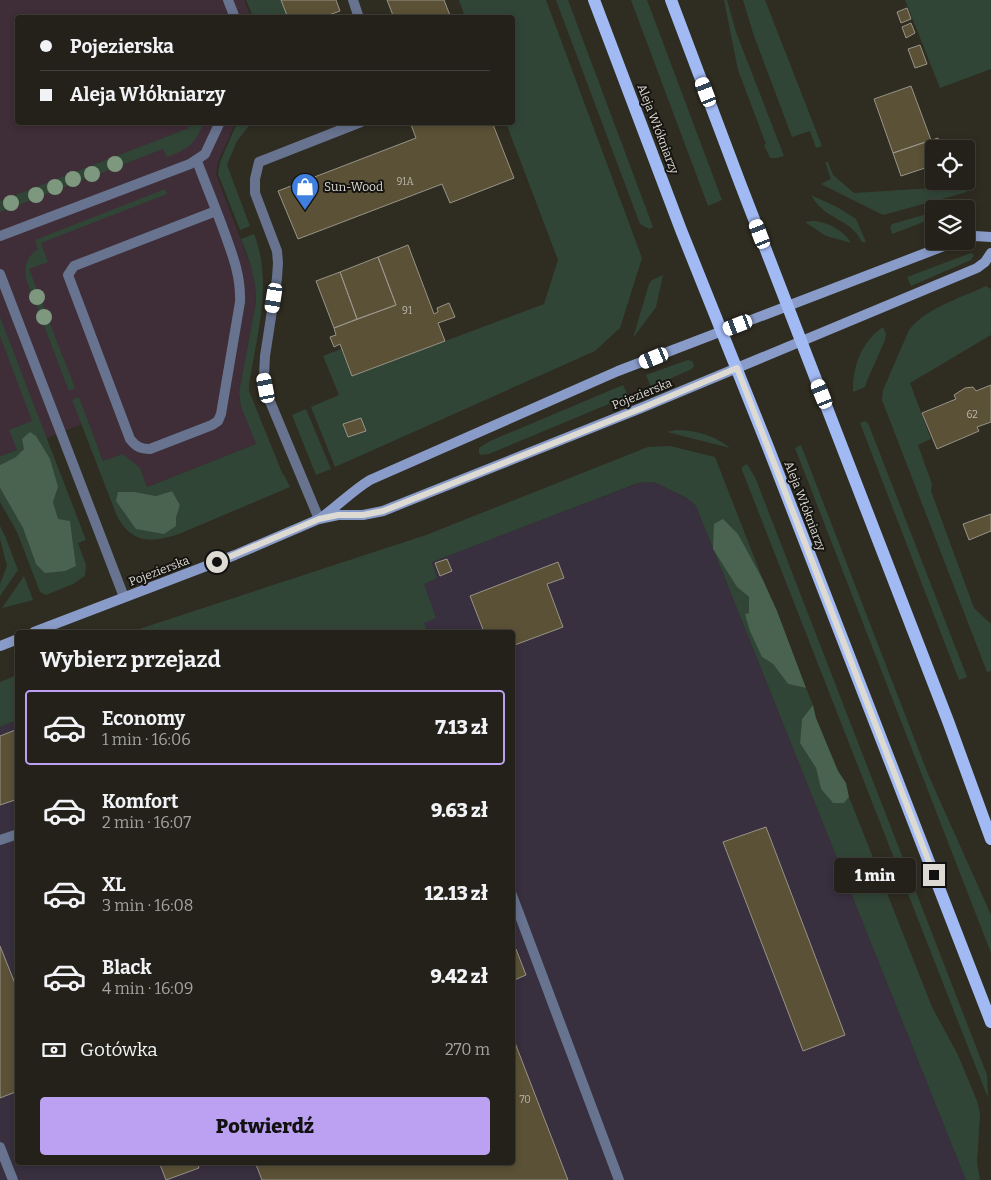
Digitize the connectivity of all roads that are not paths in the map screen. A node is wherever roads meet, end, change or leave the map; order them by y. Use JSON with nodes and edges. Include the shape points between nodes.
{"nodes":[{"id":1,"x":228,"y":0,"type":"edge"},
{"id":2,"x":353,"y":0,"type":"edge"},
{"id":3,"x":594,"y":0,"type":"edge"},
{"id":4,"x":671,"y":0,"type":"edge"},
{"id":5,"x":234,"y":15,"type":"edge"},
{"id":6,"x":358,"y":15,"type":"edge"},
{"id":7,"x":219,"y":125,"type":"edge"},
{"id":8,"x":353,"y":125,"type":"edge"},
{"id":9,"x":197,"y":161,"type":"junction"},
{"id":10,"x":216,"y":211,"type":"junction"},
{"id":11,"x":0,"y":236,"type":"edge"},
{"id":12,"x":975,"y":236,"type":"edge"},
{"id":13,"x":991,"y":237,"type":"edge"},
{"id":14,"x":934,"y":250,"type":"edge"},
{"id":15,"x":991,"y":253,"type":"edge"},
{"id":16,"x":0,"y":274,"type":"edge"},
{"id":17,"x":788,"y":306,"type":"junction"},
{"id":18,"x":722,"y":331,"type":"junction"},
{"id":19,"x":802,"y":342,"type":"junction"},
{"id":20,"x":737,"y":368,"type":"junction"},
{"id":21,"x":319,"y":519,"type":"junction"},
{"id":22,"x":124,"y":597,"type":"junction"},
{"id":23,"x":39,"y":630,"type":"edge"},
{"id":24,"x":15,"y":640,"type":"edge"},
{"id":25,"x":0,"y":646,"type":"edge"},
{"id":26,"x":15,"y":835,"type":"edge"},
{"id":27,"x":991,"y":839,"type":"edge"},
{"id":28,"x":0,"y":840,"type":"edge"},
{"id":29,"x":515,"y":903,"type":"edge"},
{"id":30,"x":991,"y":1022,"type":"edge"},
{"id":31,"x":0,"y":1147,"type":"edge"},
{"id":32,"x":13,"y":1180,"type":"edge"},
{"id":33,"x":619,"y":1180,"type":"edge"}],
"edges":[{"from":1,"to":5,"type":"lane"},
{"from":2,"to":6,"type":"lane"},
{"from":3,"to":18,"type":"main road","name":"Aleja Włókniarzy"},
{"from":4,"to":17,"type":"main road"},
{"from":7,"to":9,"type":"lane","via":[[211,144]]},
{"from":8,"to":21,"type":"lane","via":[[259,162],[255,179],[255,193],[277,251],[278,263],[265,356],[268,399]]},
{"from":9,"to":10,"type":"lane"},
{"from":9,"to":11,"type":"lane"},
{"from":10,"to":10,"type":"lane","via":[[238,273],[241,293],[221,414],[212,425],[143,449],[130,439],[68,275],[74,266]]},
{"from":12,"to":13,"type":"street"},
{"from":14,"to":17,"type":"street","name":"Pojezierska"},
{"from":15,"to":19,"type":"street","name":"Pojezierska","via":[[977,268]]},
{"from":16,"to":22,"type":"lane"},
{"from":17,"to":18,"type":"street","name":"Pojezierska"},
{"from":17,"to":19,"type":"main road"},
{"from":18,"to":20,"type":"main road","name":"Aleja Włókniarzy"},
{"from":18,"to":21,"type":"street","name":"Pojezierska","via":[[610,375],[370,480]]},
{"from":19,"to":20,"type":"street","name":"Pojezierska"},
{"from":19,"to":27,"type":"main road"},
{"from":20,"to":21,"type":"street","name":"Pojezierska","via":[[383,511]]},
{"from":20,"to":30,"type":"main road","name":"Aleja Włókniarzy"},
{"from":21,"to":22,"type":"street","name":"Pojezierska"},
{"from":22,"to":23,"type":"street","name":"Pojezierska"},
{"from":24,"to":25,"type":"street"},
{"from":26,"to":28,"type":"lane"},
{"from":29,"to":33,"type":"lane"},
{"from":31,"to":32,"type":"lane"}]}
